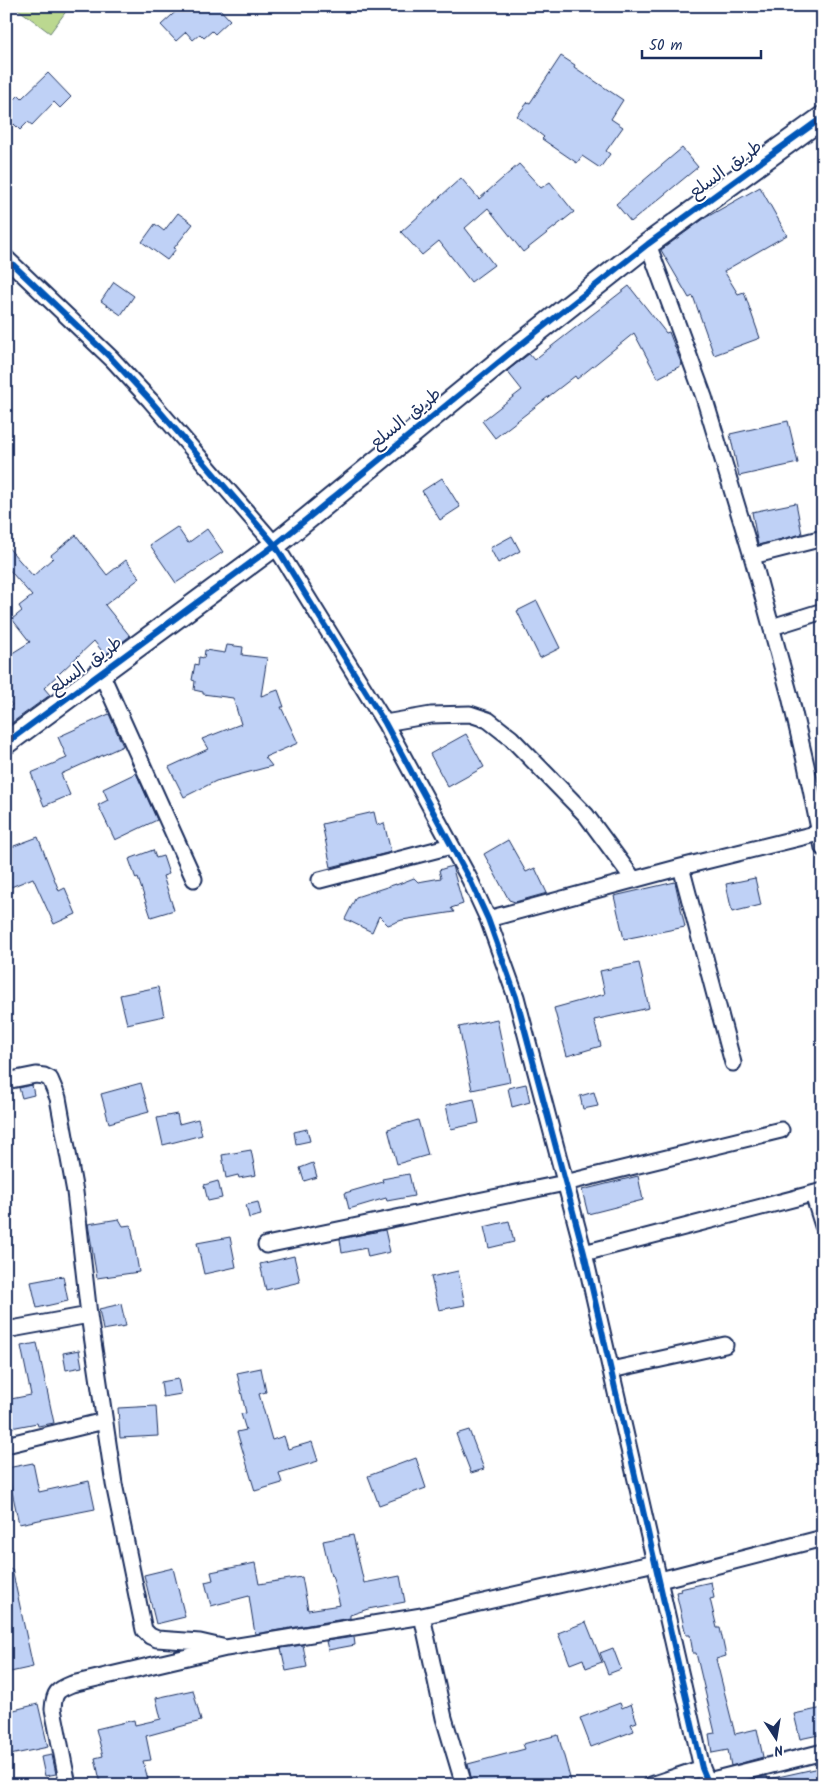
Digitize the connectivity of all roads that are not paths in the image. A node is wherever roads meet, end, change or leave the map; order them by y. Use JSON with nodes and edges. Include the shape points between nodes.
{"nodes":[{"id":1,"x":823,"y":117,"type":"edge"},
{"id":2,"x":648,"y":244,"type":"junction"},
{"id":3,"x":6,"y":258,"type":"edge"},
{"id":4,"x":823,"y":538,"type":"edge"},
{"id":5,"x":274,"y":545,"type":"junction"},
{"id":6,"x":752,"y":556,"type":"junction"},
{"id":7,"x":823,"y":611,"type":"edge"},
{"id":8,"x":772,"y":627,"type":"junction"},
{"id":9,"x":101,"y":673,"type":"junction"},
{"id":10,"x":385,"y":724,"type":"junction"},
{"id":11,"x":6,"y":743,"type":"edge"},
{"id":12,"x":821,"y":832,"type":"edge"},
{"id":13,"x":451,"y":846,"type":"junction"},
{"id":14,"x":823,"y":848,"type":"edge"},
{"id":15,"x":682,"y":867,"type":"junction"},
{"id":16,"x":194,"y":879,"type":"dead end"},
{"id":17,"x":320,"y":880,"type":"dead end"},
{"id":18,"x":634,"y":880,"type":"junction"},
{"id":19,"x":488,"y":919,"type":"junction"},
{"id":20,"x":733,"y":1063,"type":"dead end"},
{"id":21,"x":6,"y":1082,"type":"edge"},
{"id":22,"x":781,"y":1130,"type":"dead end"},
{"id":23,"x":565,"y":1183,"type":"junction"},
{"id":24,"x":818,"y":1193,"type":"edge"},
{"id":25,"x":823,"y":1226,"type":"edge"},
{"id":26,"x":266,"y":1245,"type":"dead end"},
{"id":27,"x":584,"y":1253,"type":"junction"},
{"id":28,"x":89,"y":1315,"type":"junction"},
{"id":29,"x":6,"y":1330,"type":"edge"},
{"id":30,"x":725,"y":1345,"type":"dead end"},
{"id":31,"x":610,"y":1370,"type":"junction"},
{"id":32,"x":104,"y":1421,"type":"junction"},
{"id":33,"x":6,"y":1445,"type":"edge"},
{"id":34,"x":823,"y":1538,"type":"edge"},
{"id":35,"x":655,"y":1563,"type":"junction"},
{"id":36,"x":660,"y":1580,"type":"junction"},
{"id":37,"x":422,"y":1616,"type":"junction"},
{"id":38,"x":226,"y":1648,"type":"junction"},
{"id":39,"x":823,"y":1752,"type":"edge"},
{"id":40,"x":706,"y":1778,"type":"edge"},
{"id":41,"x":68,"y":1785,"type":"edge"},
{"id":42,"x":464,"y":1785,"type":"edge"},
{"id":43,"x":651,"y":1785,"type":"edge"}],
"edges":[{"from":1,"to":2,"type":"street","name":"طريق السلع"},
{"from":2,"to":5,"type":"street","name":"طريق السلع"},
{"from":2,"to":6,"type":"street","via":[[704,397]]},
{"from":3,"to":5,"type":"street","via":[[144,393]]},
{"from":4,"to":6,"type":"street"},
{"from":5,"to":9,"type":"street","name":"طريق السلع"},
{"from":5,"to":10,"type":"street"},
{"from":6,"to":8,"type":"street"},
{"from":7,"to":8,"type":"street"},
{"from":8,"to":12,"type":"street"},
{"from":9,"to":11,"type":"street","name":"طريق السلع"},
{"from":9,"to":16,"type":"street"},
{"from":10,"to":13,"type":"street"},
{"from":10,"to":18,"type":"street","via":[[431,715],[470,714],[488,720],[511,738],[586,815]]},
{"from":12,"to":14,"type":"street"},
{"from":12,"to":15,"type":"street"},
{"from":13,"to":17,"type":"street"},
{"from":13,"to":19,"type":"street"},
{"from":15,"to":18,"type":"street"},
{"from":15,"to":20,"type":"street"},
{"from":18,"to":19,"type":"street"},
{"from":19,"to":23,"type":"street","via":[[516,997]]},
{"from":21,"to":28,"type":"street","via":[[36,1075],[50,1079],[55,1088],[74,1192]]},
{"from":22,"to":23,"type":"street"},
{"from":23,"to":26,"type":"street"},
{"from":23,"to":27,"type":"street"},
{"from":24,"to":25,"type":"street"},
{"from":24,"to":27,"type":"street"},
{"from":27,"to":31,"type":"street"},
{"from":28,"to":29,"type":"street"},
{"from":28,"to":32,"type":"street"},
{"from":30,"to":31,"type":"street"},
{"from":31,"to":35,"type":"street"},
{"from":32,"to":33,"type":"street"},
{"from":32,"to":38,"type":"street","via":[[144,1630],[157,1640],[200,1642]]},
{"from":34,"to":36,"type":"street"},
{"from":35,"to":36,"type":"street"},
{"from":35,"to":37,"type":"street"},
{"from":36,"to":40,"type":"street"},
{"from":37,"to":38,"type":"street"},
{"from":37,"to":42,"type":"street","via":[[444,1718]]},
{"from":38,"to":41,"type":"street","via":[[72,1684],[56,1693],[53,1709]]},
{"from":39,"to":40,"type":"street"},
{"from":40,"to":43,"type":"street"}]}
